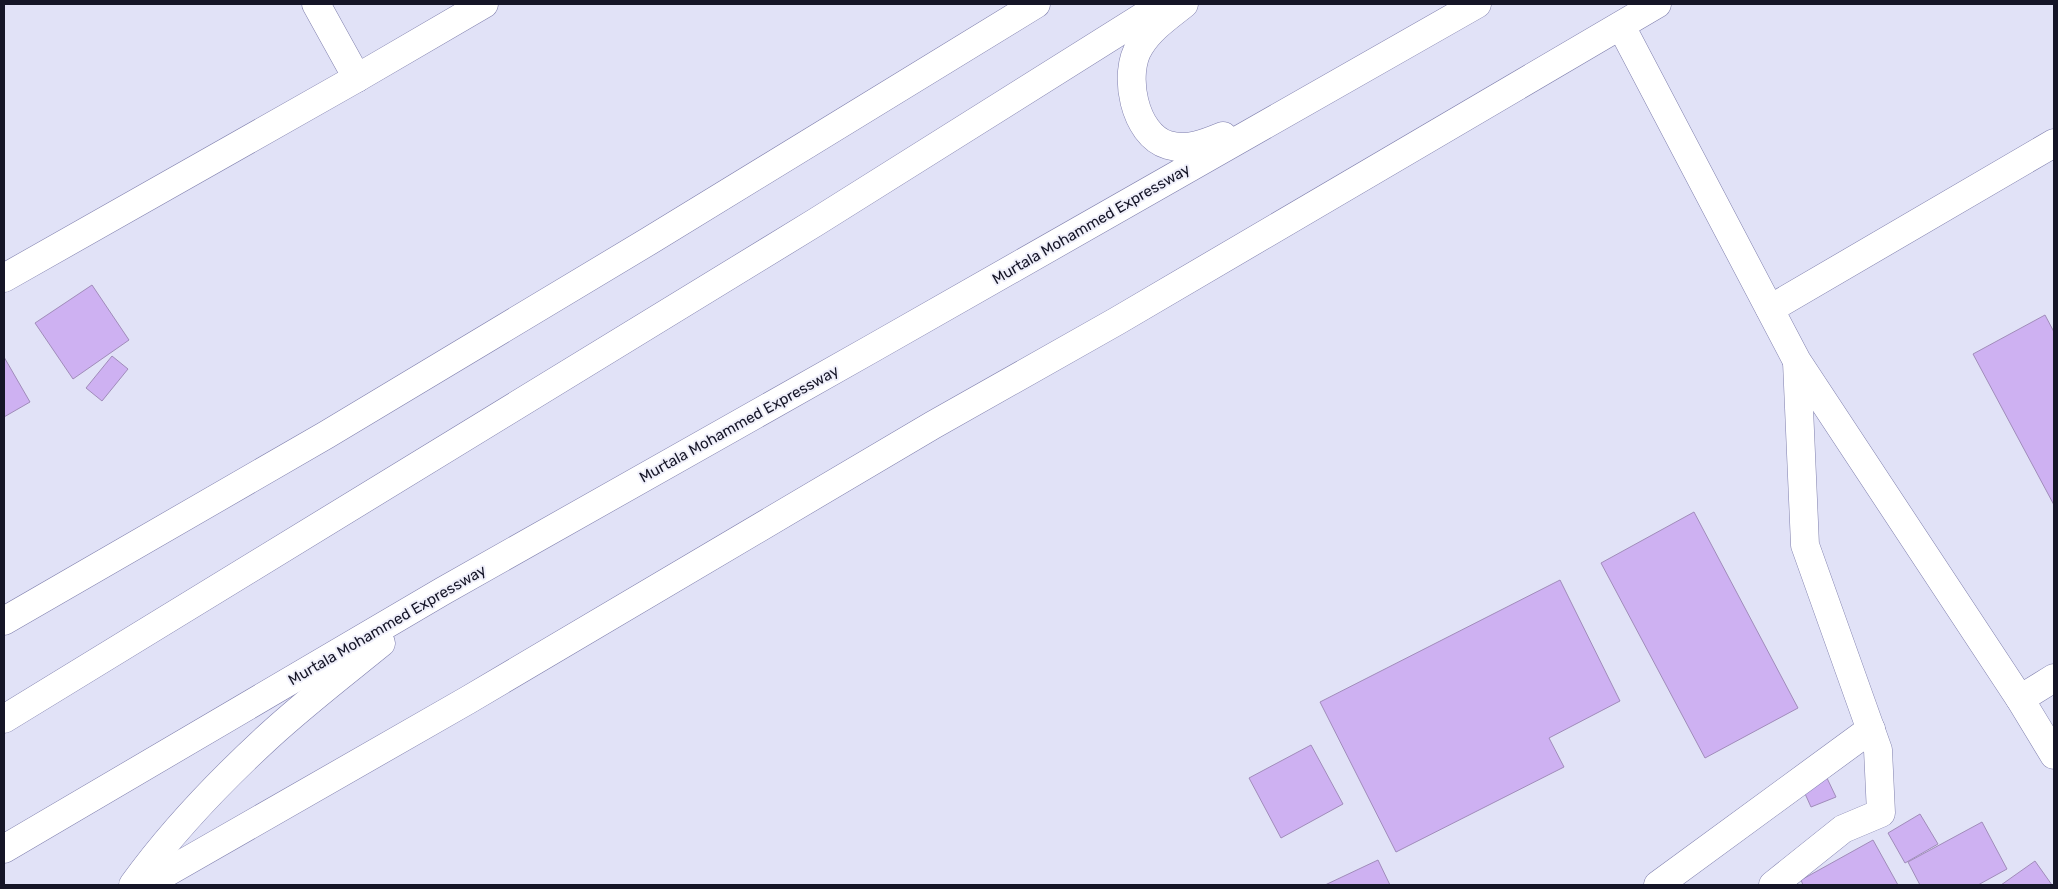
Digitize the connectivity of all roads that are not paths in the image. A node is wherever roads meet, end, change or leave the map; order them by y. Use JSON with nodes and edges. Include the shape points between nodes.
{"nodes":[{"id":1,"x":316,"y":4,"type":"edge"},
{"id":2,"x":484,"y":4,"type":"edge"},
{"id":3,"x":1036,"y":4,"type":"edge"},
{"id":4,"x":1163,"y":4,"type":"edge"},
{"id":5,"x":1184,"y":4,"type":"edge"},
{"id":6,"x":1476,"y":4,"type":"edge"},
{"id":7,"x":1656,"y":4,"type":"edge"},
{"id":8,"x":1621,"y":26,"type":"junction"},
{"id":9,"x":357,"y":78,"type":"junction"},
{"id":10,"x":1323,"y":92,"type":"junction"},
{"id":11,"x":2054,"y":143,"type":"edge"},
{"id":12,"x":4,"y":278,"type":"edge"},
{"id":13,"x":1770,"y":309,"type":"junction"},
{"id":14,"x":1797,"y":360,"type":"junction"},
{"id":15,"x":443,"y":591,"type":"junction"},
{"id":16,"x":4,"y":620,"type":"edge"},
{"id":17,"x":2054,"y":678,"type":"edge"},
{"id":18,"x":2020,"y":699,"type":"junction"},
{"id":19,"x":4,"y":719,"type":"edge"},
{"id":20,"x":1871,"y":729,"type":"junction"},
{"id":21,"x":2054,"y":755,"type":"edge"},
{"id":22,"x":4,"y":849,"type":"edge"},
{"id":23,"x":133,"y":885,"type":"edge"},
{"id":24,"x":145,"y":885,"type":"edge"},
{"id":25,"x":1658,"y":885,"type":"edge"},
{"id":26,"x":1773,"y":885,"type":"edge"}],
"edges":[{"from":1,"to":9,"type":"main road"},
{"from":2,"to":9,"type":"main road"},
{"from":3,"to":16,"type":"main road","via":[[326,435]]},
{"from":4,"to":19,"type":"main road","via":[[808,227]]},
{"from":5,"to":10,"type":"main road","via":[[1165,18],[1140,46],[1131,67],[1131,89],[1139,114],[1149,132],[1166,145],[1183,148],[1205,144]]},
{"from":6,"to":10,"type":"main road","name":"Murtala Mohammed Expressway"},
{"from":7,"to":8,"type":"main road"},
{"from":8,"to":13,"type":"main road"},
{"from":8,"to":24,"type":"main road","via":[[933,425],[468,700]]},
{"from":9,"to":12,"type":"main road"},
{"from":10,"to":15,"type":"main road","name":"Murtala Mohammed Expressway"},
{"from":11,"to":13,"type":"main road"},
{"from":13,"to":14,"type":"main road"},
{"from":14,"to":18,"type":"main road"},
{"from":14,"to":20,"type":"main road","via":[[1805,545]]},
{"from":15,"to":22,"type":"main road","name":"Murtala Mohammed Expressway"},
{"from":15,"to":23,"type":"main road","via":[[269,736],[203,802],[155,855]]},
{"from":17,"to":18,"type":"main road"},
{"from":18,"to":21,"type":"main road"},
{"from":20,"to":25,"type":"main road"},
{"from":20,"to":26,"type":"main road","via":[[1878,750],[1881,813],[1842,829]]}]}
